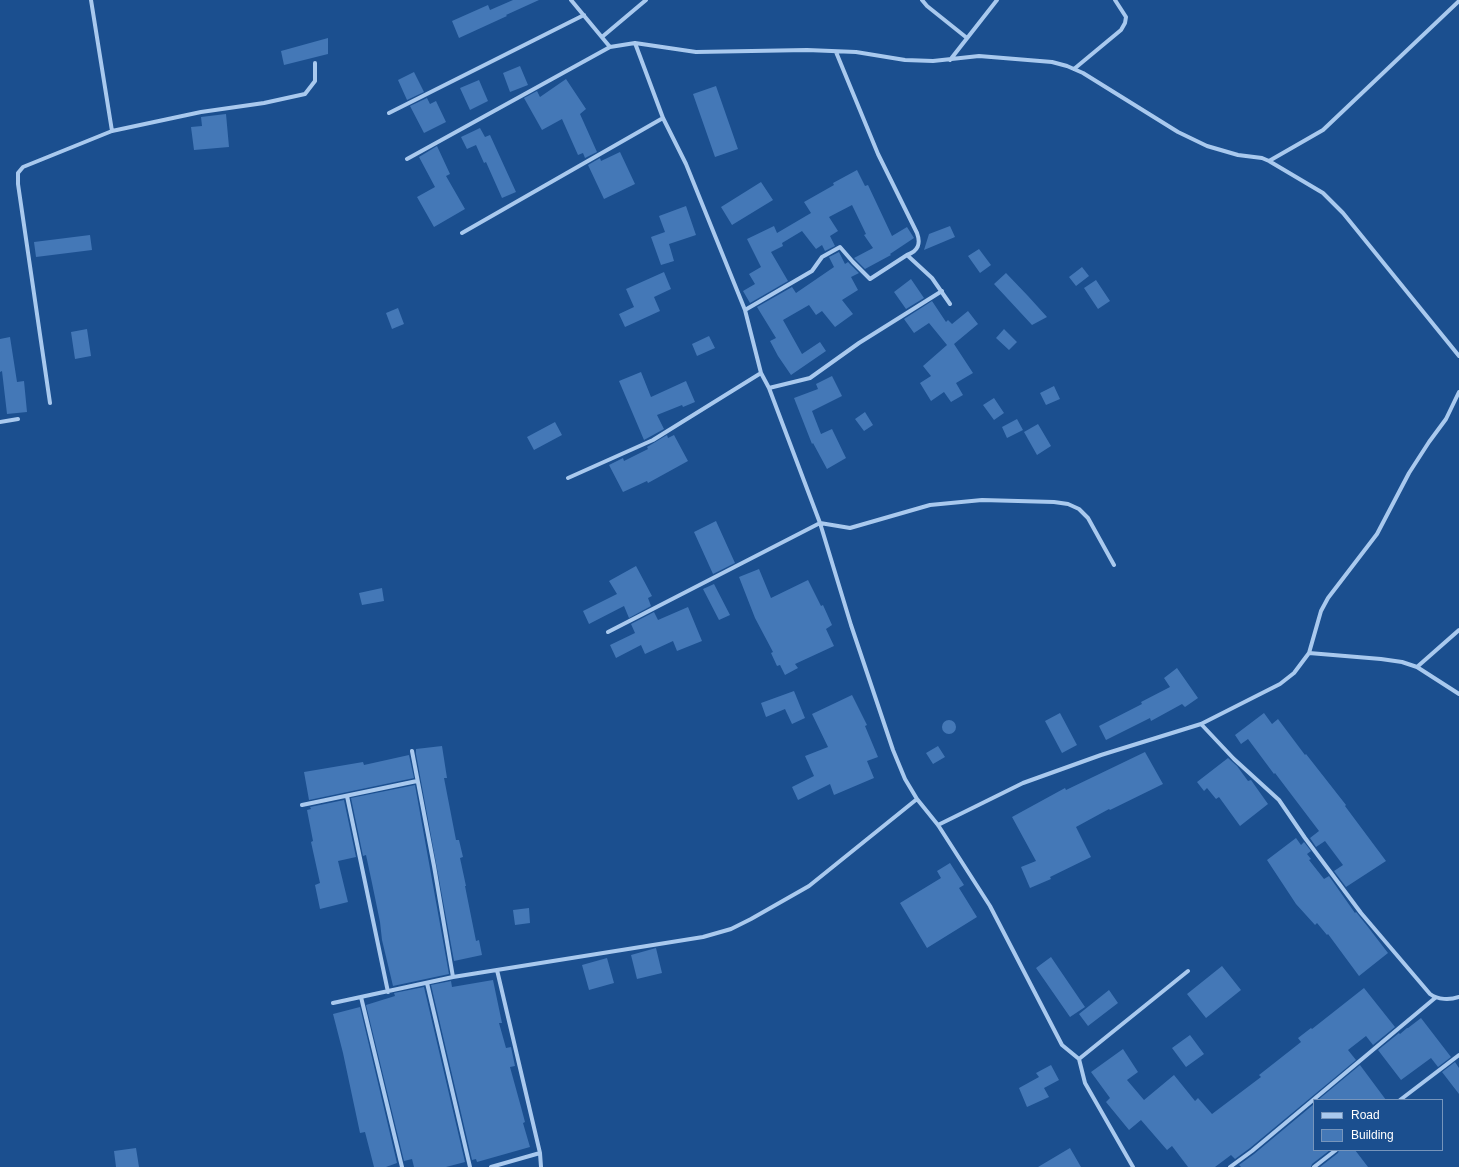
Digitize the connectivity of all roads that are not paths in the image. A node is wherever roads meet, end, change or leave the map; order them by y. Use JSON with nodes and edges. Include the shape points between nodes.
{"nodes":[{"id":1,"x":90,"y":0,"type":"edge"},
{"id":2,"x":571,"y":0,"type":"edge"},
{"id":3,"x":646,"y":0,"type":"edge"},
{"id":4,"x":922,"y":0,"type":"edge"},
{"id":5,"x":997,"y":0,"type":"edge"},
{"id":6,"x":1115,"y":0,"type":"edge"},
{"id":7,"x":1459,"y":1,"type":"edge"},
{"id":8,"x":584,"y":15,"type":"junction"},
{"id":9,"x":602,"y":37,"type":"junction"},
{"id":10,"x":967,"y":38,"type":"junction"},
{"id":11,"x":636,"y":43,"type":"junction"},
{"id":12,"x":610,"y":47,"type":"junction"},
{"id":13,"x":836,"y":52,"type":"junction"},
{"id":14,"x":950,"y":60,"type":"junction"},
{"id":15,"x":315,"y":63,"type":"dead end"},
{"id":16,"x":1074,"y":69,"type":"junction"},
{"id":17,"x":389,"y":113,"type":"dead end"},
{"id":18,"x":663,"y":118,"type":"junction"},
{"id":19,"x":112,"y":131,"type":"junction"},
{"id":20,"x":407,"y":159,"type":"dead end"},
{"id":21,"x":1269,"y":160,"type":"junction"},
{"id":22,"x":462,"y":233,"type":"dead end"},
{"id":23,"x":907,"y":255,"type":"junction"},
{"id":24,"x":942,"y":291,"type":"junction"},
{"id":25,"x":950,"y":304,"type":"dead end"},
{"id":26,"x":745,"y":310,"type":"junction"},
{"id":27,"x":1459,"y":356,"type":"edge"},
{"id":28,"x":762,"y":373,"type":"junction"},
{"id":29,"x":769,"y":388,"type":"junction"},
{"id":30,"x":1459,"y":392,"type":"edge"},
{"id":31,"x":50,"y":403,"type":"dead end"},
{"id":32,"x":18,"y":419,"type":"dead end"},
{"id":33,"x":0,"y":422,"type":"edge"},
{"id":34,"x":568,"y":478,"type":"dead end"},
{"id":35,"x":820,"y":523,"type":"junction"},
{"id":36,"x":1114,"y":564,"type":"dead end"},
{"id":37,"x":1459,"y":630,"type":"edge"},
{"id":38,"x":608,"y":632,"type":"dead end"},
{"id":39,"x":1309,"y":653,"type":"junction"},
{"id":40,"x":1417,"y":667,"type":"junction"},
{"id":41,"x":1459,"y":694,"type":"edge"},
{"id":42,"x":1201,"y":724,"type":"junction"},
{"id":43,"x":412,"y":751,"type":"dead end"},
{"id":44,"x":418,"y":780,"type":"junction"},
{"id":45,"x":347,"y":796,"type":"junction"},
{"id":46,"x":917,"y":799,"type":"junction"},
{"id":47,"x":302,"y":805,"type":"dead end"},
{"id":48,"x":938,"y":825,"type":"junction"},
{"id":49,"x":497,"y":970,"type":"junction"},
{"id":50,"x":1188,"y":971,"type":"dead end"},
{"id":51,"x":453,"y":977,"type":"junction"},
{"id":52,"x":427,"y":983,"type":"junction"},
{"id":53,"x":388,"y":992,"type":"junction"},
{"id":54,"x":361,"y":997,"type":"junction"},
{"id":55,"x":1459,"y":997,"type":"edge"},
{"id":56,"x":1435,"y":998,"type":"junction"},
{"id":57,"x":333,"y":1003,"type":"dead end"},
{"id":58,"x":1459,"y":1055,"type":"edge"},
{"id":59,"x":1079,"y":1059,"type":"junction"},
{"id":60,"x":1314,"y":1099,"type":"edge"},
{"id":61,"x":1401,"y":1099,"type":"edge"},
{"id":62,"x":1313,"y":1100,"type":"edge"},
{"id":63,"x":1335,"y":1151,"type":"edge"},
{"id":64,"x":540,"y":1153,"type":"junction"},
{"id":65,"x":402,"y":1167,"type":"edge"},
{"id":66,"x":470,"y":1167,"type":"edge"},
{"id":67,"x":491,"y":1167,"type":"edge"},
{"id":68,"x":541,"y":1167,"type":"edge"},
{"id":69,"x":1133,"y":1167,"type":"edge"},
{"id":70,"x":1230,"y":1167,"type":"edge"},
{"id":71,"x":1314,"y":1167,"type":"edge"}],
"edges":[{"from":1,"to":19,"type":"street"},
{"from":2,"to":8,"type":"street"},
{"from":3,"to":9,"type":"street"},
{"from":4,"to":10,"type":"street"},
{"from":5,"to":10,"type":"street"},
{"from":6,"to":16,"type":"street","via":[[1126,17],[1121,30]]},
{"from":7,"to":21,"type":"street","via":[[1323,130]]},
{"from":8,"to":9,"type":"street"},
{"from":8,"to":17,"type":"street"},
{"from":9,"to":12,"type":"street"},
{"from":10,"to":14,"type":"street"},
{"from":11,"to":12,"type":"street"},
{"from":11,"to":13,"type":"street","via":[[696,52]]},
{"from":11,"to":18,"type":"street"},
{"from":12,"to":20,"type":"street"},
{"from":13,"to":14,"type":"street","via":[[856,52],[905,60]]},
{"from":13,"to":23,"type":"street","via":[[878,154],[920,241],[918,249]]},
{"from":14,"to":16,"type":"street","via":[[979,56],[1052,62]]},
{"from":15,"to":19,"type":"street","via":[[315,81],[305,94],[200,112]]},
{"from":16,"to":21,"type":"street","via":[[1178,132],[1207,146]]},
{"from":18,"to":22,"type":"street"},
{"from":18,"to":26,"type":"street","via":[[686,164]]},
{"from":19,"to":31,"type":"street","via":[[23,167],[18,174]]},
{"from":21,"to":27,"type":"street","via":[[1323,193],[1338,208]]},
{"from":23,"to":24,"type":"street"},
{"from":23,"to":26,"type":"street","via":[[870,279],[840,247],[822,257],[812,270]]},
{"from":24,"to":25,"type":"street"},
{"from":24,"to":29,"type":"street","via":[[859,343],[810,378]]},
{"from":26,"to":28,"type":"street"},
{"from":28,"to":29,"type":"street"},
{"from":28,"to":34,"type":"street","via":[[653,440]]},
{"from":29,"to":35,"type":"street"},
{"from":30,"to":39,"type":"street","via":[[1446,419],[1409,473],[1377,534],[1324,605]]},
{"from":32,"to":33,"type":"street"},
{"from":35,"to":36,"type":"street","via":[[850,528],[930,505],[982,500],[1054,502],[1079,509],[1088,518]]},
{"from":35,"to":38,"type":"street"},
{"from":35,"to":46,"type":"street","via":[[893,750]]},
{"from":37,"to":40,"type":"street"},
{"from":39,"to":40,"type":"street","via":[[1381,659]]},
{"from":39,"to":42,"type":"street","via":[[1294,673],[1280,684]]},
{"from":40,"to":41,"type":"street"},
{"from":42,"to":48,"type":"street","via":[[1101,755],[1023,783]]},
{"from":42,"to":56,"type":"street","via":[[1278,800],[1361,912]]},
{"from":43,"to":44,"type":"street"},
{"from":44,"to":45,"type":"street"},
{"from":44,"to":51,"type":"street"},
{"from":45,"to":47,"type":"street"},
{"from":45,"to":53,"type":"street"},
{"from":46,"to":48,"type":"street"},
{"from":46,"to":49,"type":"street","via":[[809,886],[731,929],[703,937]]},
{"from":48,"to":59,"type":"street","via":[[990,906],[1062,1045]]},
{"from":49,"to":51,"type":"street"},
{"from":49,"to":64,"type":"street"},
{"from":50,"to":59,"type":"street"},
{"from":51,"to":52,"type":"street"},
{"from":52,"to":53,"type":"street"},
{"from":52,"to":66,"type":"street"},
{"from":53,"to":54,"type":"street"},
{"from":54,"to":57,"type":"street"},
{"from":54,"to":65,"type":"street"},
{"from":55,"to":56,"type":"street"},
{"from":56,"to":60,"type":"street"},
{"from":58,"to":61,"type":"street"},
{"from":59,"to":69,"type":"street","via":[[1085,1083]]},
{"from":62,"to":70,"type":"street"},
{"from":63,"to":71,"type":"street"},
{"from":64,"to":67,"type":"street"},
{"from":64,"to":68,"type":"street"}]}
